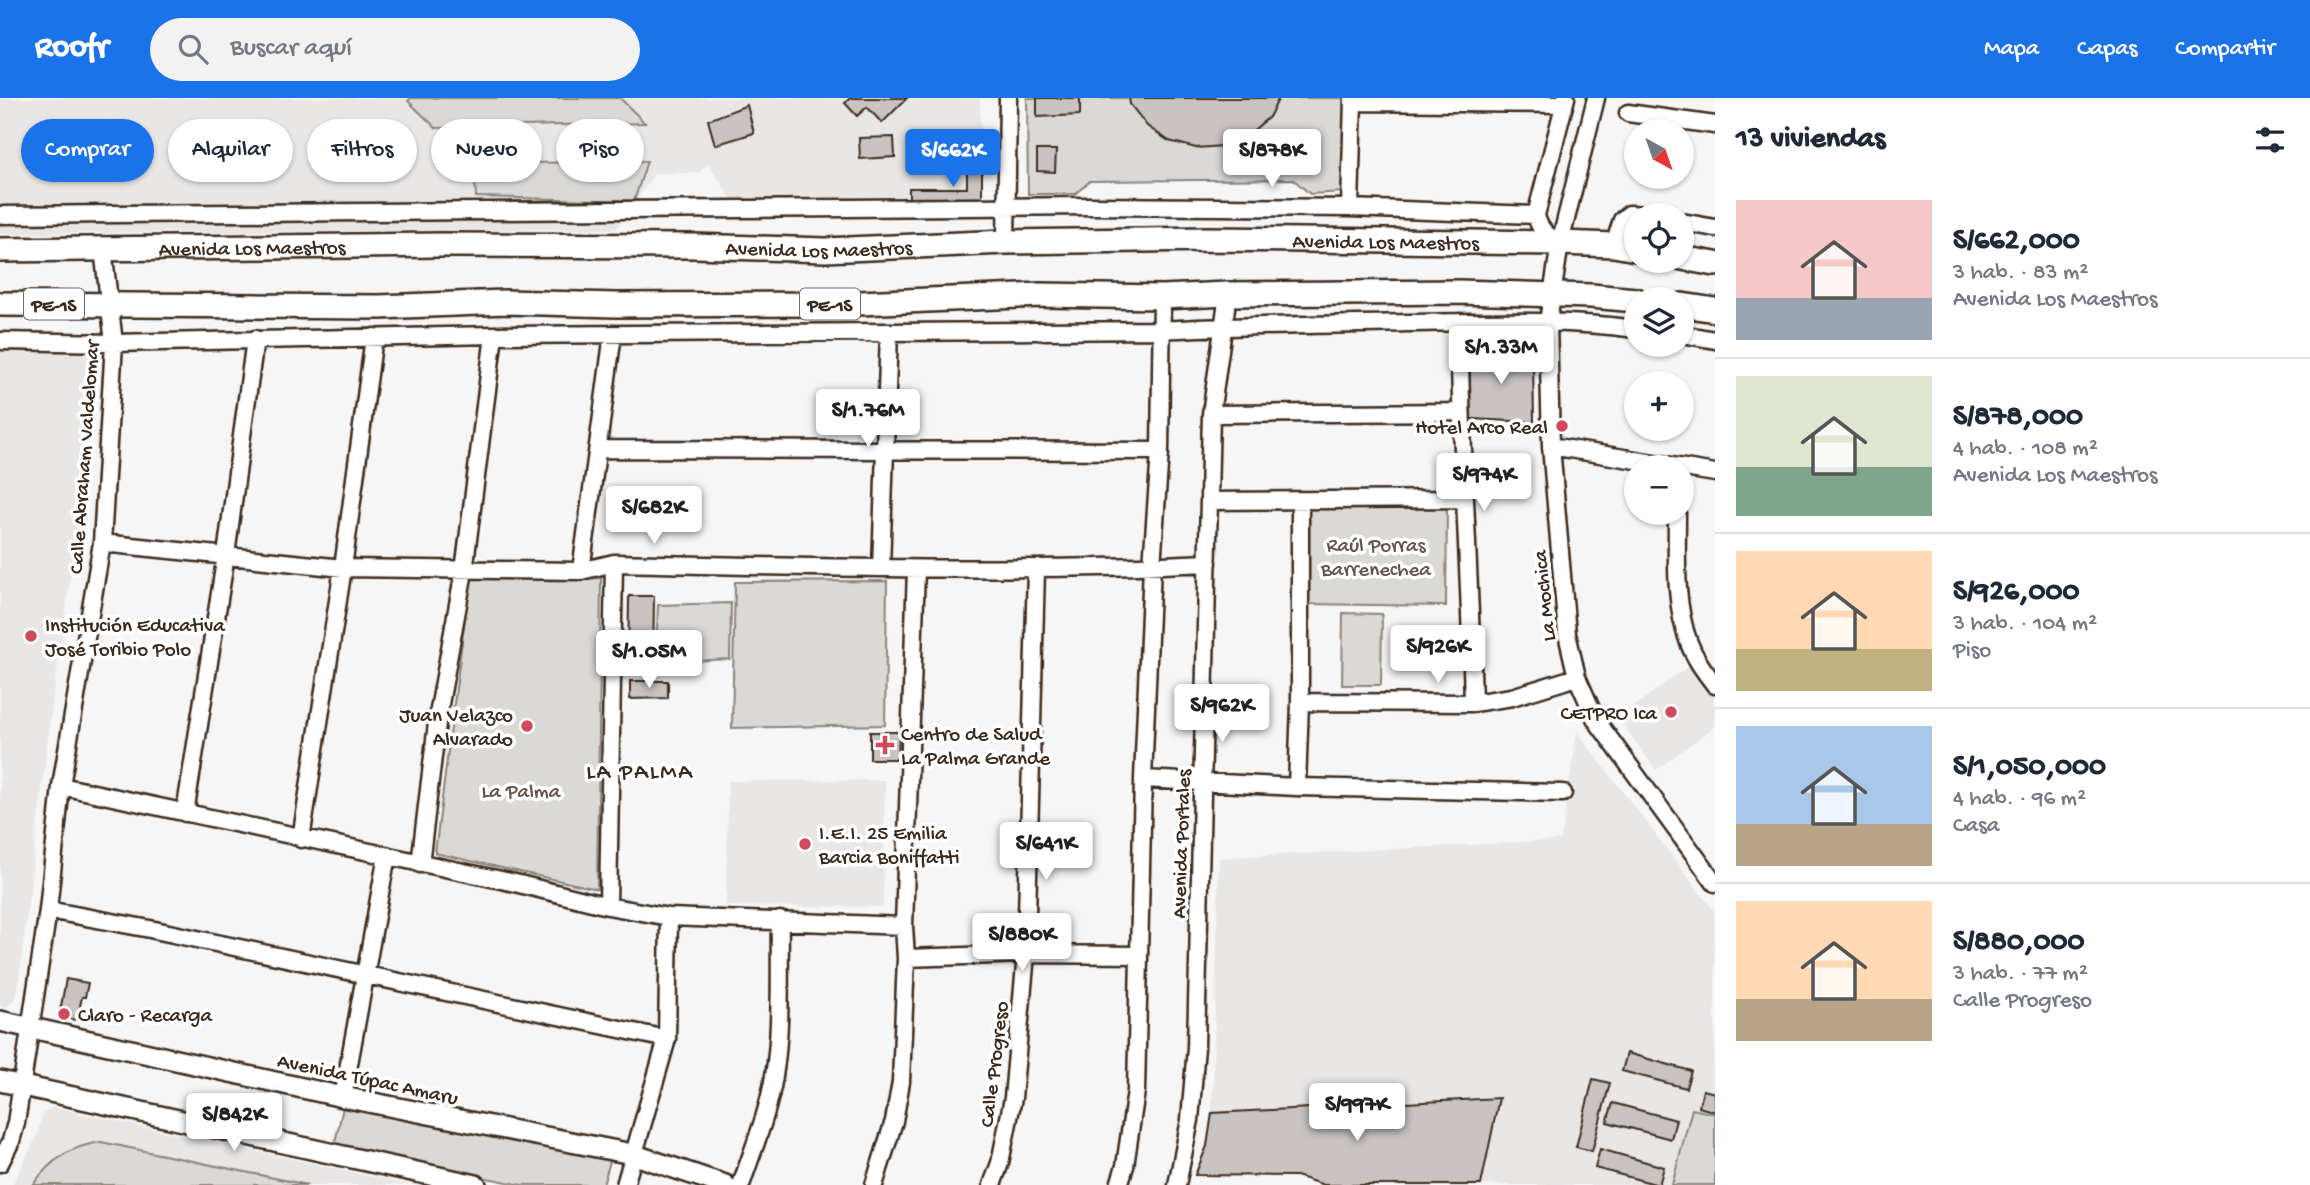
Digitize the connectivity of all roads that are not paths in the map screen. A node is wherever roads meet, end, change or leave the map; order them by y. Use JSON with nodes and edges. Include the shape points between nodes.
{"nodes":[{"id":1,"x":1008,"y":98,"type":"edge"},
{"id":2,"x":1596,"y":98,"type":"edge"},
{"id":3,"x":1353,"y":100,"type":"edge"},
{"id":4,"x":1565,"y":101,"type":"edge"},
{"id":5,"x":1628,"y":113,"type":"dead end"},
{"id":6,"x":1715,"y":125,"type":"edge"},
{"id":7,"x":1007,"y":208,"type":"junction"},
{"id":8,"x":1350,"y":208,"type":"junction"},
{"id":9,"x":0,"y":215,"type":"edge"},
{"id":10,"x":1536,"y":215,"type":"junction"},
{"id":11,"x":1624,"y":218,"type":"edge"},
{"id":12,"x":1694,"y":224,"type":"edge"},
{"id":13,"x":1715,"y":228,"type":"edge"},
{"id":14,"x":1624,"y":238,"type":"edge"},
{"id":15,"x":1006,"y":242,"type":"junction"},
{"id":16,"x":1560,"y":243,"type":"junction"},
{"id":17,"x":1624,"y":247,"type":"edge"},
{"id":18,"x":103,"y":249,"type":"junction"},
{"id":19,"x":0,"y":250,"type":"edge"},
{"id":20,"x":1694,"y":260,"type":"edge"},
{"id":21,"x":1715,"y":264,"type":"edge"},
{"id":22,"x":1228,"y":294,"type":"junction"},
{"id":23,"x":1551,"y":294,"type":"junction"},
{"id":24,"x":1162,"y":297,"type":"junction"},
{"id":25,"x":1624,"y":299,"type":"edge"},
{"id":26,"x":0,"y":304,"type":"edge"},
{"id":27,"x":108,"y":304,"type":"junction"},
{"id":28,"x":1694,"y":307,"type":"edge"},
{"id":29,"x":1715,"y":310,"type":"edge"},
{"id":30,"x":1459,"y":322,"type":"junction"},
{"id":31,"x":1548,"y":322,"type":"junction"},
{"id":32,"x":1223,"y":326,"type":"junction"},
{"id":33,"x":1624,"y":327,"type":"edge"},
{"id":34,"x":1161,"y":330,"type":"junction"},
{"id":35,"x":889,"y":332,"type":"junction"},
{"id":36,"x":613,"y":334,"type":"junction"},
{"id":37,"x":494,"y":335,"type":"junction"},
{"id":38,"x":1694,"y":336,"type":"edge"},
{"id":39,"x":374,"y":337,"type":"junction"},
{"id":40,"x":255,"y":339,"type":"junction"},
{"id":41,"x":1715,"y":340,"type":"edge"},
{"id":42,"x":0,"y":341,"type":"edge"},
{"id":43,"x":114,"y":343,"type":"junction"},
{"id":44,"x":1461,"y":412,"type":"junction"},
{"id":45,"x":1211,"y":414,"type":"junction"},
{"id":46,"x":1551,"y":446,"type":"junction"},
{"id":47,"x":599,"y":449,"type":"junction"},
{"id":48,"x":887,"y":450,"type":"junction"},
{"id":49,"x":1160,"y":451,"type":"junction"},
{"id":50,"x":1624,"y":458,"type":"edge"},
{"id":51,"x":1694,"y":469,"type":"edge"},
{"id":52,"x":1715,"y":473,"type":"edge"},
{"id":53,"x":1464,"y":499,"type":"junction"},
{"id":54,"x":1209,"y":500,"type":"junction"},
{"id":55,"x":1300,"y":500,"type":"junction"},
{"id":56,"x":1676,"y":525,"type":"edge"},
{"id":57,"x":102,"y":543,"type":"junction"},
{"id":58,"x":226,"y":555,"type":"junction"},
{"id":59,"x":614,"y":564,"type":"junction"},
{"id":60,"x":1208,"y":564,"type":"junction"},
{"id":61,"x":1152,"y":566,"type":"junction"},
{"id":62,"x":343,"y":568,"type":"junction"},
{"id":63,"x":881,"y":568,"type":"junction"},
{"id":64,"x":916,"y":569,"type":"junction"},
{"id":65,"x":1036,"y":569,"type":"junction"},
{"id":66,"x":464,"y":571,"type":"junction"},
{"id":67,"x":581,"y":571,"type":"junction"},
{"id":68,"x":1577,"y":677,"type":"junction"},
{"id":69,"x":1715,"y":685,"type":"edge"},
{"id":70,"x":1300,"y":702,"type":"junction"},
{"id":71,"x":1473,"y":703,"type":"junction"},
{"id":72,"x":1143,"y":779,"type":"junction"},
{"id":73,"x":1203,"y":784,"type":"junction"},
{"id":74,"x":61,"y":786,"type":"junction"},
{"id":75,"x":1297,"y":787,"type":"junction"},
{"id":76,"x":1563,"y":793,"type":"dead end"},
{"id":77,"x":185,"y":813,"type":"junction"},
{"id":78,"x":301,"y":839,"type":"junction"},
{"id":79,"x":387,"y":855,"type":"junction"},
{"id":80,"x":420,"y":863,"type":"junction"},
{"id":81,"x":1715,"y":883,"type":"edge"},
{"id":82,"x":608,"y":905,"type":"junction"},
{"id":83,"x":48,"y":910,"type":"junction"},
{"id":84,"x":669,"y":917,"type":"junction"},
{"id":85,"x":780,"y":920,"type":"junction"},
{"id":86,"x":904,"y":926,"type":"junction"},
{"id":87,"x":1026,"y":954,"type":"junction"},
{"id":88,"x":1138,"y":955,"type":"junction"},
{"id":89,"x":906,"y":958,"type":"junction"},
{"id":90,"x":366,"y":975,"type":"junction"},
{"id":91,"x":0,"y":1021,"type":"edge"},
{"id":92,"x":30,"y":1028,"type":"junction"},
{"id":93,"x":667,"y":1039,"type":"junction"},
{"id":94,"x":0,"y":1081,"type":"edge"},
{"id":95,"x":20,"y":1086,"type":"junction"},
{"id":96,"x":343,"y":1097,"type":"junction"},
{"id":97,"x":632,"y":1154,"type":"junction"},
{"id":98,"x":0,"y":1163,"type":"edge"},
{"id":99,"x":477,"y":1185,"type":"edge"},
{"id":100,"x":625,"y":1185,"type":"edge"},
{"id":101,"x":725,"y":1185,"type":"edge"},
{"id":102,"x":741,"y":1185,"type":"edge"},
{"id":103,"x":874,"y":1185,"type":"edge"},
{"id":104,"x":992,"y":1185,"type":"edge"},
{"id":105,"x":1119,"y":1185,"type":"edge"},
{"id":106,"x":1177,"y":1185,"type":"edge"}],
"edges":[{"from":1,"to":7,"type":"street"},
{"from":2,"to":16,"type":"street","name":"La Mochica"},
{"from":3,"to":4,"type":"street"},
{"from":3,"to":8,"type":"street"},
{"from":4,"to":10,"type":"street"},
{"from":5,"to":6,"type":"street"},
{"from":7,"to":8,"type":"street"},
{"from":7,"to":9,"type":"street"},
{"from":7,"to":15,"type":"street"},
{"from":8,"to":10,"type":"street"},
{"from":10,"to":16,"type":"street","via":[[1544,233]]},
{"from":11,"to":14,"type":"street"},
{"from":12,"to":13,"type":"street"},
{"from":15,"to":16,"type":"highway","name":"Avenida Los Maestros"},
{"from":15,"to":18,"type":"highway","name":"Avenida Los Maestros","via":[[825,250],[440,245]]},
{"from":16,"to":17,"type":"highway","name":"Avenida Los Maestros"},
{"from":16,"to":23,"type":"street","name":"La Mochica"},
{"from":18,"to":19,"type":"highway","name":"Avenida Los Maestros"},
{"from":18,"to":27,"type":"street","name":"Calle Abraham Valdelomar"},
{"from":20,"to":21,"type":"highway"},
{"from":22,"to":23,"type":"highway","number":"PE-1S"},
{"from":22,"to":24,"type":"highway","number":"PE-1S"},
{"from":22,"to":32,"type":"street","name":"Avenida Portales"},
{"from":23,"to":25,"type":"highway","number":"PE-1S"},
{"from":23,"to":31,"type":"street","name":"La Mochica"},
{"from":24,"to":27,"type":"highway","number":"PE-1S","via":[[1041,295],[836,304]]},
{"from":24,"to":34,"type":"street","name":"Avenida Portales"},
{"from":26,"to":27,"type":"highway","number":"PE-1S"},
{"from":27,"to":43,"type":"street","name":"Calle Abraham Valdelomar"},
{"from":28,"to":29,"type":"highway"},
{"from":30,"to":31,"type":"street"},
{"from":30,"to":32,"type":"street"},
{"from":30,"to":44,"type":"street"},
{"from":31,"to":33,"type":"street"},
{"from":31,"to":46,"type":"street","name":"La Mochica"},
{"from":32,"to":34,"type":"street"},
{"from":32,"to":45,"type":"street","name":"Avenida Portales"},
{"from":34,"to":35,"type":"street"},
{"from":34,"to":49,"type":"street","name":"Avenida Portales"},
{"from":35,"to":36,"type":"street"},
{"from":35,"to":48,"type":"street"},
{"from":36,"to":37,"type":"street"},
{"from":36,"to":47,"type":"street"},
{"from":37,"to":39,"type":"street"},
{"from":37,"to":66,"type":"street"},
{"from":38,"to":41,"type":"street"},
{"from":39,"to":40,"type":"street"},
{"from":39,"to":62,"type":"street"},
{"from":40,"to":43,"type":"street"},
{"from":40,"to":58,"type":"street"},
{"from":42,"to":43,"type":"street"},
{"from":43,"to":57,"type":"street","name":"Calle Abraham Valdelomar"},
{"from":44,"to":45,"type":"street"},
{"from":44,"to":53,"type":"street"},
{"from":45,"to":54,"type":"street","name":"Avenida Portales"},
{"from":46,"to":50,"type":"street"},
{"from":46,"to":68,"type":"street","name":"La Mochica","via":[[1563,607]]},
{"from":47,"to":48,"type":"street"},
{"from":47,"to":67,"type":"street"},
{"from":48,"to":49,"type":"street"},
{"from":48,"to":63,"type":"street"},
{"from":49,"to":61,"type":"street","name":"Avenida Portales"},
{"from":51,"to":52,"type":"street"},
{"from":53,"to":55,"type":"street"},
{"from":53,"to":71,"type":"street"},
{"from":54,"to":55,"type":"street"},
{"from":54,"to":60,"type":"street","name":"Avenida Portales"},
{"from":55,"to":70,"type":"street"},
{"from":56,"to":69,"type":"street","via":[[1679,600],[1685,630],[1696,658]]},
{"from":57,"to":58,"type":"street"},
{"from":57,"to":74,"type":"street","name":"Calle Abraham Valdelomar"},
{"from":58,"to":62,"type":"street"},
{"from":58,"to":77,"type":"street"},
{"from":59,"to":63,"type":"street"},
{"from":59,"to":67,"type":"street"},
{"from":59,"to":82,"type":"street"},
{"from":60,"to":61,"type":"street"},
{"from":60,"to":73,"type":"street","name":"Avenida Portales"},
{"from":61,"to":65,"type":"street"},
{"from":61,"to":72,"type":"street","name":"Avenida Portales"},
{"from":62,"to":66,"type":"street"},
{"from":62,"to":78,"type":"street"},
{"from":63,"to":64,"type":"street"},
{"from":64,"to":65,"type":"street"},
{"from":64,"to":86,"type":"street"},
{"from":65,"to":87,"type":"street","name":"Calle Progreso"},
{"from":66,"to":67,"type":"street"},
{"from":66,"to":80,"type":"street"},
{"from":68,"to":71,"type":"street","via":[[1512,697]]},
{"from":68,"to":81,"type":"street","name":"La Mochica","via":[[1596,720]]},
{"from":70,"to":71,"type":"street"},
{"from":70,"to":75,"type":"street"},
{"from":72,"to":73,"type":"street"},
{"from":72,"to":88,"type":"street","name":"Avenida Portales"},
{"from":73,"to":75,"type":"street"},
{"from":73,"to":106,"type":"street","name":"Avenida Portales","via":[[1196,1047],[1190,1120]]},
{"from":74,"to":77,"type":"street"},
{"from":74,"to":83,"type":"street","name":"Calle Abraham Valdelomar"},
{"from":75,"to":76,"type":"street"},
{"from":77,"to":78,"type":"street"},
{"from":78,"to":79,"type":"street"},
{"from":79,"to":80,"type":"street"},
{"from":79,"to":90,"type":"street"},
{"from":80,"to":82,"type":"street"},
{"from":82,"to":84,"type":"street"},
{"from":83,"to":90,"type":"street"},
{"from":83,"to":92,"type":"street","name":"Calle Abraham Valdelomar"},
{"from":84,"to":85,"type":"street"},
{"from":84,"to":93,"type":"street"},
{"from":85,"to":86,"type":"street"},
{"from":85,"to":102,"type":"street","via":[[774,1078]]},
{"from":86,"to":89,"type":"street"},
{"from":87,"to":88,"type":"street"},
{"from":87,"to":89,"type":"street"},
{"from":87,"to":104,"type":"street","name":"Calle Progreso","via":[[1013,1098]]},
{"from":88,"to":105,"type":"street","name":"Avenida Portales","via":[[1136,1091]]},
{"from":89,"to":103,"type":"street","via":[[901,1082]]},
{"from":90,"to":93,"type":"street"},
{"from":90,"to":96,"type":"street"},
{"from":91,"to":92,"type":"main road","name":"Avenida Túpac Amaru"},
{"from":92,"to":95,"type":"street","name":"Calle Abraham Valdelomar"},
{"from":92,"to":96,"type":"main road","name":"Avenida Túpac Amaru"},
{"from":93,"to":97,"type":"street"},
{"from":94,"to":95,"type":"main road"},
{"from":95,"to":98,"type":"street","name":"Calle Abraham Valdelomar","via":[[16,1123]]},
{"from":95,"to":99,"type":"main road"},
{"from":96,"to":97,"type":"main road","name":"Avenida Túpac Amaru"},
{"from":97,"to":100,"type":"street"},
{"from":97,"to":101,"type":"main road","name":"Avenida Túpac Amaru"}]}
